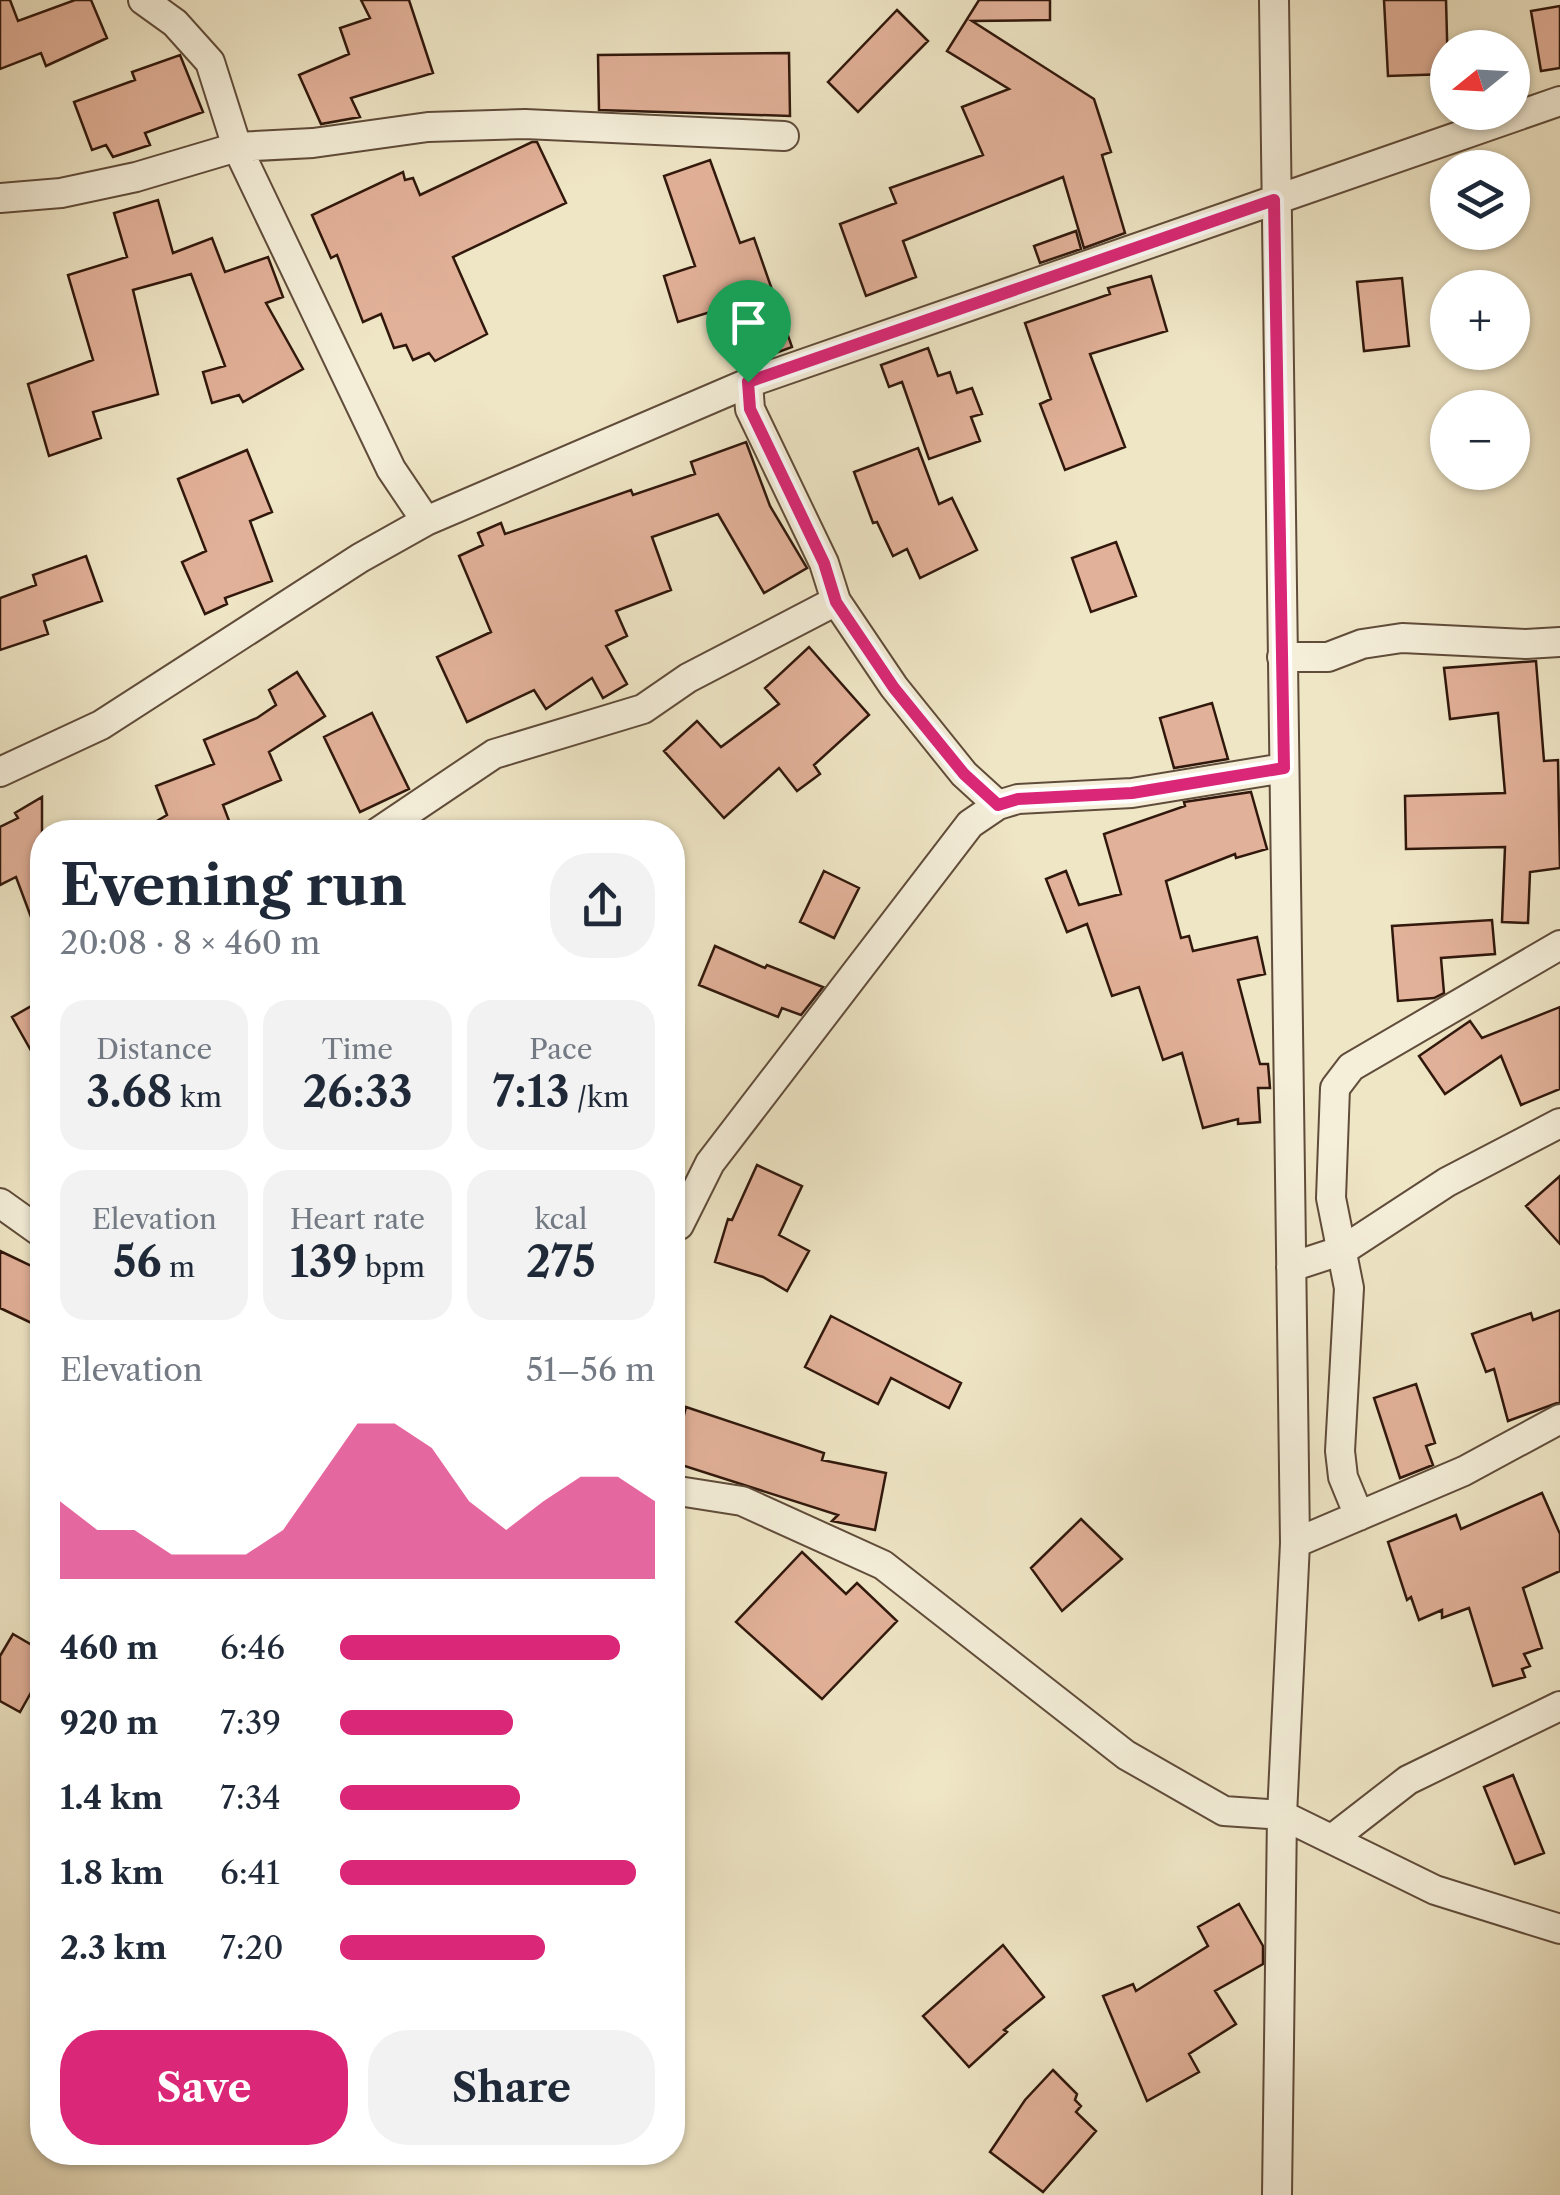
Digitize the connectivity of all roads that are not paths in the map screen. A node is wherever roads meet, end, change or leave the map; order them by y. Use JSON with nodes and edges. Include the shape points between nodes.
{"nodes":[{"id":1,"x":143,"y":0,"type":"edge"},
{"id":2,"x":1274,"y":0,"type":"edge"},
{"id":3,"x":1560,"y":101,"type":"edge"},
{"id":4,"x":784,"y":136,"type":"dead end"},
{"id":5,"x":237,"y":147,"type":"junction"},
{"id":6,"x":0,"y":198,"type":"edge"},
{"id":7,"x":1274,"y":200,"type":"junction"},
{"id":8,"x":748,"y":382,"type":"junction"},
{"id":9,"x":426,"y":521,"type":"junction"},
{"id":10,"x":836,"y":602,"type":"junction"},
{"id":11,"x":1560,"y":642,"type":"edge"},
{"id":12,"x":1282,"y":657,"type":"junction"},
{"id":13,"x":1284,"y":768,"type":"junction"},
{"id":14,"x":0,"y":772,"type":"edge"},
{"id":15,"x":998,"y":805,"type":"junction"},
{"id":16,"x":396,"y":820,"type":"edge"},
{"id":17,"x":1560,"y":944,"type":"edge"},
{"id":18,"x":1560,"y":1123,"type":"edge"},
{"id":19,"x":0,"y":1203,"type":"edge"},
{"id":20,"x":685,"y":1211,"type":"edge"},
{"id":21,"x":30,"y":1224,"type":"edge"},
{"id":22,"x":1343,"y":1250,"type":"junction"},
{"id":23,"x":1292,"y":1267,"type":"junction"},
{"id":24,"x":1560,"y":1419,"type":"edge"},
{"id":25,"x":685,"y":1492,"type":"edge"},
{"id":26,"x":1359,"y":1516,"type":"junction"},
{"id":27,"x":1295,"y":1543,"type":"junction"},
{"id":28,"x":1560,"y":1706,"type":"edge"},
{"id":29,"x":1282,"y":1814,"type":"junction"},
{"id":30,"x":1332,"y":1839,"type":"junction"},
{"id":31,"x":1560,"y":1929,"type":"edge"},
{"id":32,"x":1277,"y":2195,"type":"edge"}],
"edges":[{"from":1,"to":5,"type":"street","via":[[176,23],[210,62]]},
{"from":2,"to":7,"type":"street"},
{"from":3,"to":7,"type":"street"},
{"from":4,"to":5,"type":"street","via":[[525,124],[428,126]]},
{"from":5,"to":6,"type":"street","via":[[62,193]]},
{"from":5,"to":9,"type":"street","via":[[391,469]]},
{"from":7,"to":8,"type":"street"},
{"from":7,"to":12,"type":"street"},
{"from":8,"to":9,"type":"street"},
{"from":8,"to":10,"type":"street","via":[[750,409]]},
{"from":9,"to":14,"type":"street","via":[[102,725]]},
{"from":10,"to":15,"type":"street","via":[[906,702]]},
{"from":10,"to":16,"type":"street","via":[[688,678],[643,709],[494,754]]},
{"from":11,"to":12,"type":"street","via":[[1402,638],[1328,657]]},
{"from":12,"to":13,"type":"street"},
{"from":13,"to":15,"type":"street","via":[[1132,793]]},
{"from":13,"to":23,"type":"street"},
{"from":15,"to":20,"type":"street","via":[[970,824],[710,1163]]},
{"from":17,"to":22,"type":"street","via":[[1351,1068],[1335,1088],[1330,1198]]},
{"from":18,"to":22,"type":"street","via":[[1447,1182]]},
{"from":19,"to":21,"type":"street"},
{"from":22,"to":23,"type":"street"},
{"from":22,"to":26,"type":"street","via":[[1349,1288],[1340,1452]]},
{"from":23,"to":27,"type":"street"},
{"from":24,"to":26,"type":"street"},
{"from":25,"to":29,"type":"street","via":[[742,1501],[883,1565],[1126,1755],[1224,1811]]},
{"from":26,"to":27,"type":"street"},
{"from":27,"to":29,"type":"street"},
{"from":28,"to":30,"type":"street","via":[[1408,1780]]},
{"from":29,"to":30,"type":"street"},
{"from":29,"to":32,"type":"street"},
{"from":30,"to":31,"type":"street","via":[[1435,1890]]}]}
